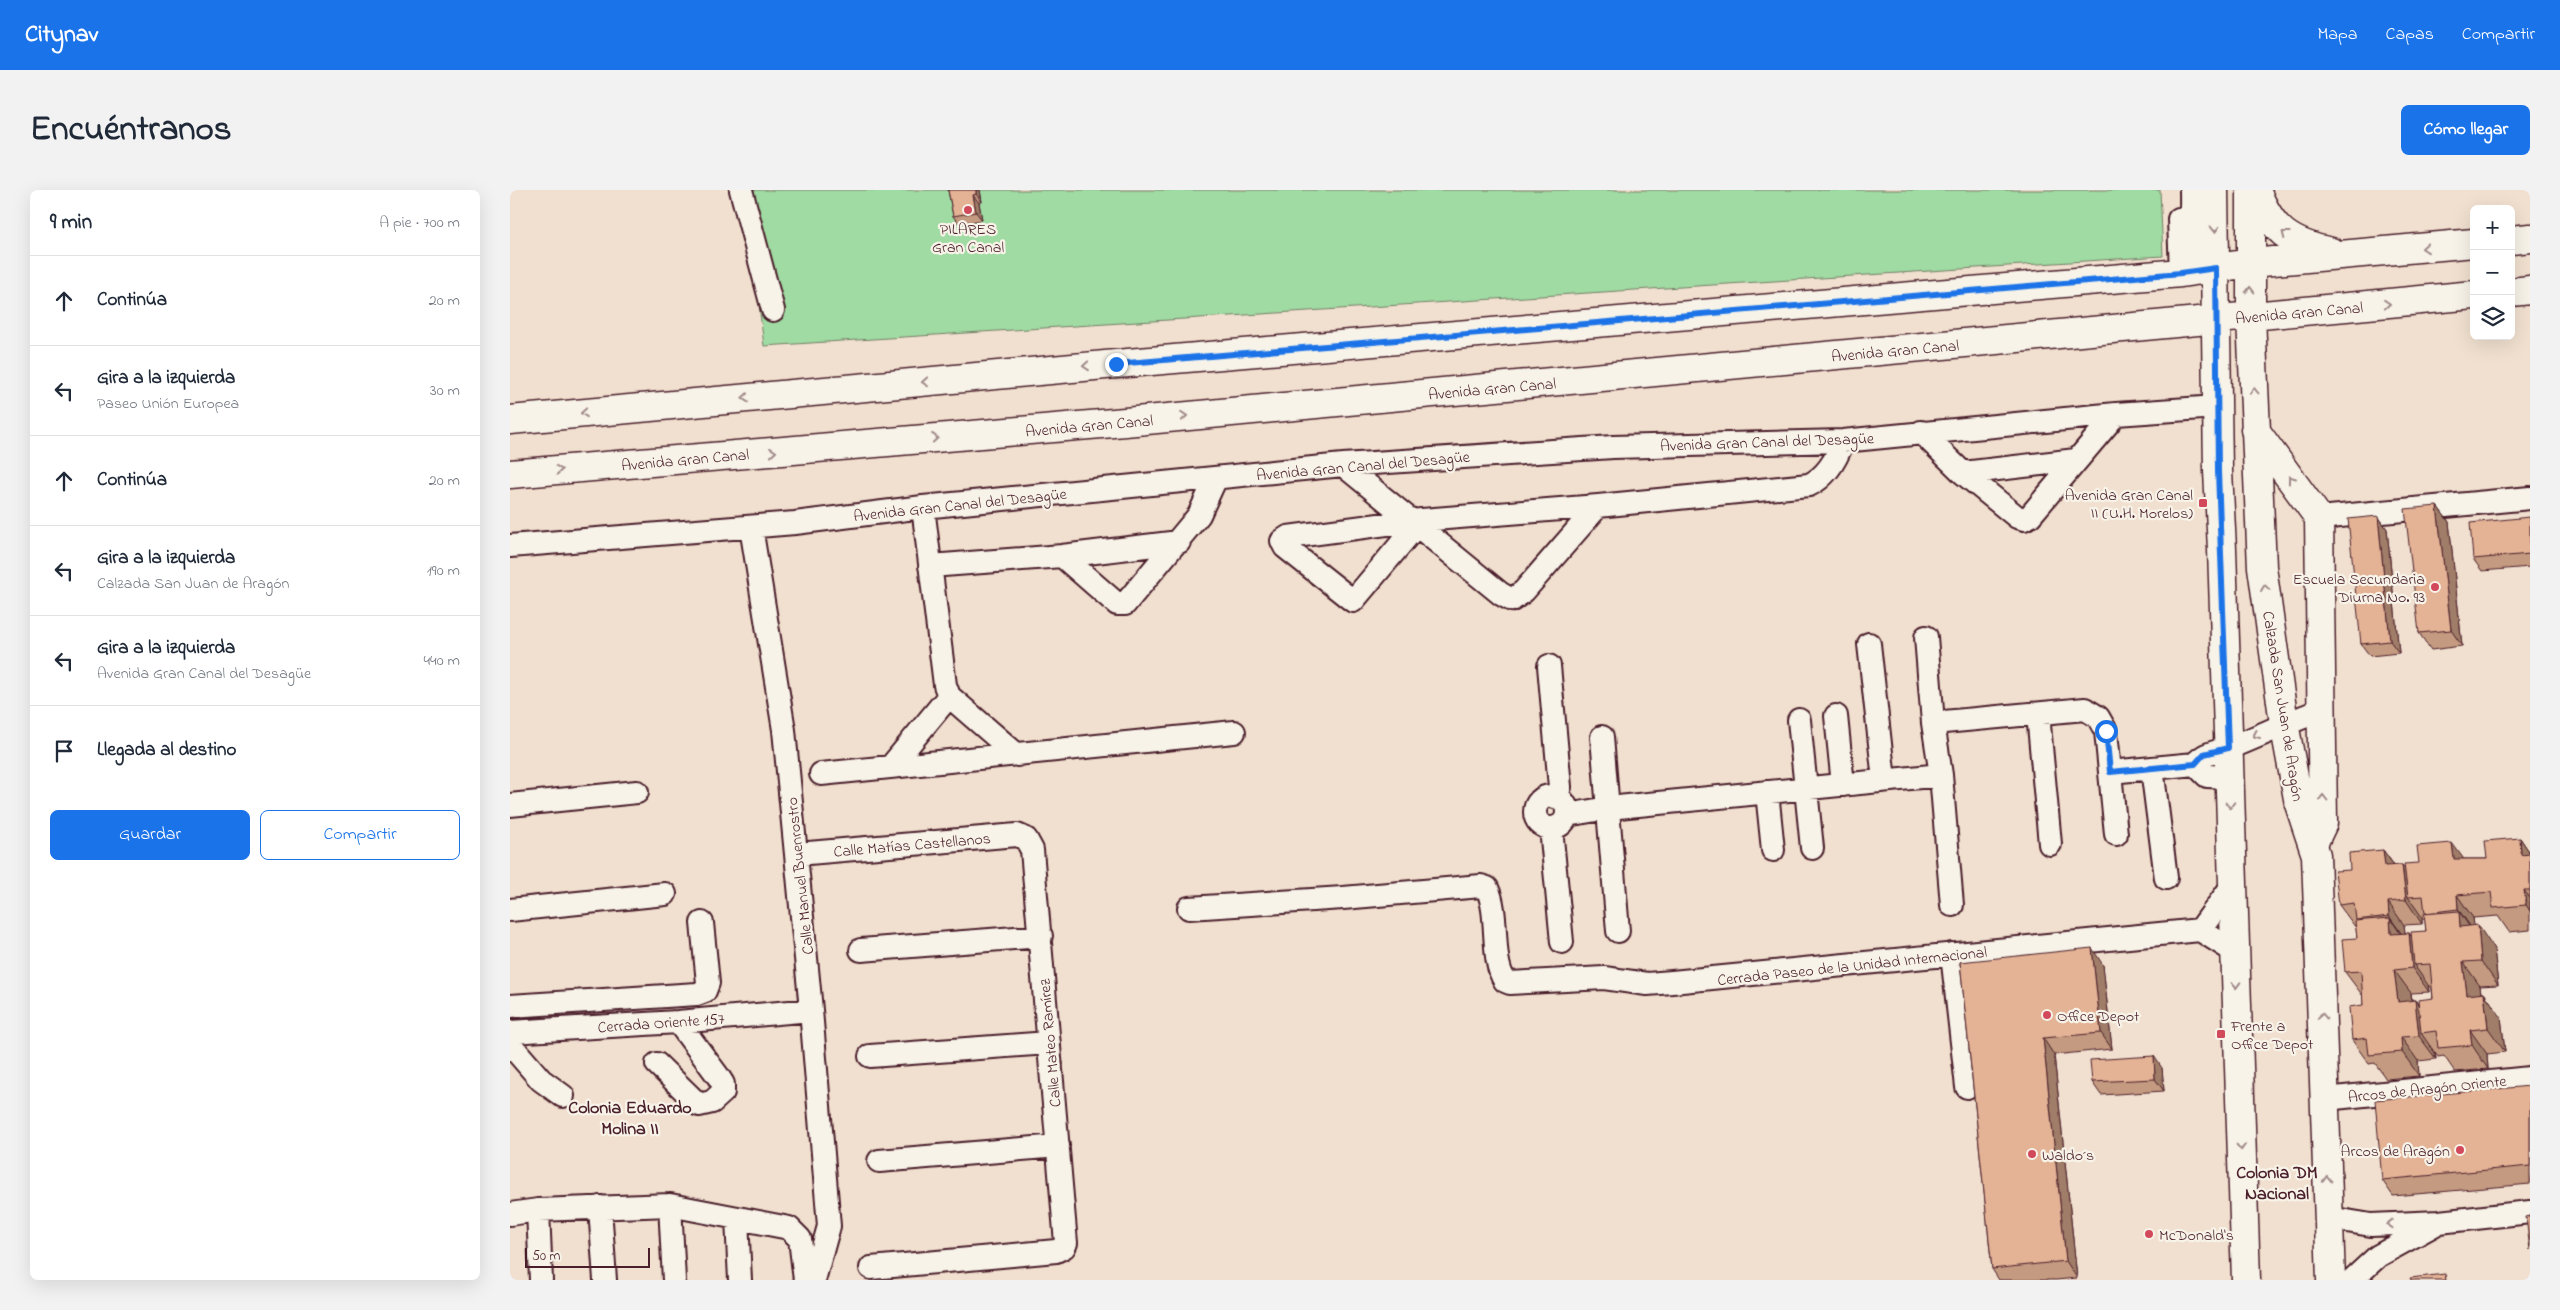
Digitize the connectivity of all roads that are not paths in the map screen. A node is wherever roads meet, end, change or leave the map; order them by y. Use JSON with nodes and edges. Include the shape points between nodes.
{"nodes":[{"id":1,"x":741,"y":190,"type":"edge"},
{"id":2,"x":2178,"y":190,"type":"edge"},
{"id":3,"x":2191,"y":190,"type":"edge"},
{"id":4,"x":2214,"y":190,"type":"edge"},
{"id":5,"x":2251,"y":190,"type":"edge"},
{"id":6,"x":2256,"y":190,"type":"edge"},
{"id":7,"x":2530,"y":238,"type":"edge"},
{"id":8,"x":2515,"y":240,"type":"edge"},
{"id":9,"x":2470,"y":243,"type":"edge"},
{"id":10,"x":2347,"y":256,"type":"junction"},
{"id":11,"x":2251,"y":263,"type":"junction"},
{"id":12,"x":2216,"y":268,"type":"junction"},
{"id":13,"x":2181,"y":273,"type":"junction"},
{"id":14,"x":2530,"y":290,"type":"edge"},
{"id":15,"x":2515,"y":292,"type":"edge"},
{"id":16,"x":2470,"y":295,"type":"edge"},
{"id":17,"x":773,"y":310,"type":"dead end"},
{"id":18,"x":2251,"y":317,"type":"junction"},
{"id":19,"x":2216,"y":320,"type":"junction"},
{"id":20,"x":2217,"y":406,"type":"junction"},
{"id":21,"x":2116,"y":414,"type":"junction"},
{"id":22,"x":510,"y":420,"type":"edge"},
{"id":23,"x":2256,"y":430,"type":"junction"},
{"id":24,"x":1921,"y":432,"type":"junction"},
{"id":25,"x":1843,"y":440,"type":"junction"},
{"id":26,"x":2076,"y":460,"type":"junction"},
{"id":27,"x":1342,"y":465,"type":"junction"},
{"id":28,"x":1963,"y":472,"type":"junction"},
{"id":29,"x":510,"y":474,"type":"edge"},
{"id":30,"x":1216,"y":478,"type":"junction"},
{"id":31,"x":2530,"y":498,"type":"edge"},
{"id":32,"x":1598,"y":506,"type":"junction"},
{"id":33,"x":923,"y":507,"type":"junction"},
{"id":34,"x":2319,"y":518,"type":"junction"},
{"id":35,"x":1412,"y":524,"type":"junction"},
{"id":36,"x":751,"y":527,"type":"junction"},
{"id":37,"x":1179,"y":542,"type":"junction"},
{"id":38,"x":510,"y":546,"type":"edge"},
{"id":39,"x":1062,"y":556,"type":"junction"},
{"id":40,"x":930,"y":566,"type":"junction"},
{"id":41,"x":1926,"y":637,"type":"dead end"},
{"id":42,"x":1868,"y":644,"type":"dead end"},
{"id":43,"x":1549,"y":666,"type":"dead end"},
{"id":44,"x":949,"y":696,"type":"junction"},
{"id":45,"x":2322,"y":710,"type":"junction"},
{"id":46,"x":2038,"y":714,"type":"junction"},
{"id":47,"x":1836,"y":716,"type":"dead end"},
{"id":48,"x":1799,"y":720,"type":"dead end"},
{"id":49,"x":1933,"y":723,"type":"junction"},
{"id":50,"x":2284,"y":723,"type":"junction"},
{"id":51,"x":1234,"y":732,"type":"dead end"},
{"id":52,"x":1602,"y":737,"type":"dead end"},
{"id":53,"x":2228,"y":748,"type":"junction"},
{"id":54,"x":1017,"y":755,"type":"junction"},
{"id":55,"x":2189,"y":764,"type":"junction"},
{"id":56,"x":892,"y":766,"type":"junction"},
{"id":57,"x":2152,"y":768,"type":"junction"},
{"id":58,"x":2110,"y":772,"type":"junction"},
{"id":59,"x":822,"y":774,"type":"dead end"},
{"id":60,"x":1941,"y":775,"type":"junction"},
{"id":61,"x":2229,"y":777,"type":"junction"},
{"id":62,"x":1884,"y":780,"type":"junction"},
{"id":63,"x":1843,"y":784,"type":"junction"},
{"id":64,"x":1805,"y":789,"type":"junction"},
{"id":65,"x":637,"y":792,"type":"dead end"},
{"id":66,"x":1767,"y":792,"type":"junction"},
{"id":67,"x":510,"y":805,"type":"edge"},
{"id":68,"x":1608,"y":808,"type":"junction"},
{"id":69,"x":1558,"y":813,"type":"junction"},
{"id":70,"x":2116,"y":834,"type":"dead end"},
{"id":71,"x":1026,"y":839,"type":"joint"},
{"id":72,"x":2050,"y":844,"type":"dead end"},
{"id":73,"x":2313,"y":844,"type":"junction"},
{"id":74,"x":1812,"y":848,"type":"dead end"},
{"id":75,"x":1773,"y":850,"type":"dead end"},
{"id":76,"x":797,"y":854,"type":"junction"},
{"id":77,"x":2166,"y":878,"type":"dead end"},
{"id":78,"x":2232,"y":886,"type":"junction"},
{"id":79,"x":665,"y":894,"type":"dead end"},
{"id":80,"x":1952,"y":905,"type":"dead end"},
{"id":81,"x":1190,"y":908,"type":"dead end"},
{"id":82,"x":510,"y":910,"type":"edge"},
{"id":83,"x":702,"y":923,"type":"dead end"},
{"id":84,"x":1618,"y":930,"type":"dead end"},
{"id":85,"x":2200,"y":930,"type":"junction"},
{"id":86,"x":1041,"y":936,"type":"junction"},
{"id":87,"x":1562,"y":942,"type":"dead end"},
{"id":88,"x":861,"y":950,"type":"dead end"},
{"id":89,"x":2235,"y":952,"type":"junction"},
{"id":90,"x":1952,"y":954,"type":"junction"},
{"id":91,"x":510,"y":1006,"type":"edge"},
{"id":92,"x":811,"y":1010,"type":"junction"},
{"id":93,"x":678,"y":1022,"type":"junction"},
{"id":94,"x":510,"y":1032,"type":"edge"},
{"id":95,"x":1049,"y":1043,"type":"junction"},
{"id":96,"x":510,"y":1044,"type":"edge"},
{"id":97,"x":870,"y":1056,"type":"dead end"},
{"id":98,"x":657,"y":1064,"type":"dead end"},
{"id":99,"x":2530,"y":1078,"type":"edge"},
{"id":100,"x":1967,"y":1087,"type":"dead end"},
{"id":101,"x":563,"y":1096,"type":"dead end"},
{"id":102,"x":2325,"y":1099,"type":"junction"},
{"id":103,"x":1058,"y":1146,"type":"junction"},
{"id":104,"x":878,"y":1161,"type":"dead end"},
{"id":105,"x":670,"y":1205,"type":"junction"},
{"id":106,"x":600,"y":1207,"type":"junction"},
{"id":107,"x":538,"y":1210,"type":"junction"},
{"id":108,"x":2530,"y":1212,"type":"edge"},
{"id":109,"x":510,"y":1214,"type":"edge"},
{"id":110,"x":737,"y":1218,"type":"junction"},
{"id":111,"x":2328,"y":1218,"type":"junction"},
{"id":112,"x":2439,"y":1222,"type":"junction"},
{"id":113,"x":871,"y":1268,"type":"dead end"},
{"id":114,"x":541,"y":1280,"type":"edge"},
{"id":115,"x":605,"y":1280,"type":"edge"},
{"id":116,"x":674,"y":1280,"type":"edge"},
{"id":117,"x":740,"y":1280,"type":"edge"},
{"id":118,"x":805,"y":1280,"type":"edge"},
{"id":119,"x":814,"y":1280,"type":"edge"},
{"id":120,"x":2246,"y":1280,"type":"edge"},
{"id":121,"x":2331,"y":1280,"type":"edge"},
{"id":122,"x":2352,"y":1280,"type":"edge"}],
"edges":[{"from":1,"to":17,"type":"street"},
{"from":2,"to":13,"type":"street"},
{"from":3,"to":12,"type":"street","via":[[2193,241],[2206,261]]},
{"from":4,"to":12,"type":"main road","one_way":true},
{"from":5,"to":11,"type":"main road","name":"Calzada San Juan de Aragón"},
{"from":10,"to":6,"type":"main road","one_way":true,"via":[[2304,246],[2282,233]]},
{"from":7,"to":8,"type":"main road"},
{"from":9,"to":10,"type":"main road","one_way":true},
{"from":10,"to":11,"type":"main road"},
{"from":11,"to":12,"type":"main road"},
{"from":18,"to":11,"type":"main road","name":"Calzada San Juan de Aragón","one_way":true},
{"from":12,"to":13,"type":"main road"},
{"from":12,"to":19,"type":"main road"},
{"from":13,"to":22,"type":"main road","one_way":true,"via":[[1106,365]]},
{"from":14,"to":15,"type":"main road"},
{"from":18,"to":16,"type":"main road","name":"Avenida Gran Canal","one_way":true},
{"from":18,"to":19,"type":"main road","name":"Avenida Gran Canal"},
{"from":23,"to":18,"type":"main road","name":"Calzada San Juan de Aragón","one_way":true},
{"from":19,"to":20,"type":"main road"},
{"from":29,"to":19,"type":"main road","name":"Avenida Gran Canal","one_way":true,"via":[[1126,422]]},
{"from":20,"to":21,"type":"street","name":"Avenida Gran Canal del Desagüe"},
{"from":20,"to":53,"type":"main road"},
{"from":21,"to":24,"type":"street","name":"Avenida Gran Canal del Desagüe"},
{"from":21,"to":26,"type":"street"},
{"from":34,"to":23,"type":"main road","one_way":true},
{"from":50,"to":23,"type":"main road","name":"Calzada San Juan de Aragón","one_way":true,"via":[[2262,567]]},
{"from":24,"to":25,"type":"street","name":"Avenida Gran Canal del Desagüe"},
{"from":24,"to":28,"type":"street"},
{"from":25,"to":27,"type":"street","name":"Avenida Gran Canal del Desagüe","via":[[1613,447]]},
{"from":25,"to":32,"type":"street","via":[[1838,457],[1810,485]]},
{"from":26,"to":28,"type":"street"},
{"from":26,"to":28,"type":"street","via":[[2030,516],[2024,519],[2017,517]]},
{"from":27,"to":30,"type":"street","name":"Avenida Gran Canal del Desagüe"},
{"from":27,"to":35,"type":"street"},
{"from":30,"to":33,"type":"street","name":"Avenida Gran Canal del Desagüe"},
{"from":30,"to":37,"type":"street","via":[[1199,516]]},
{"from":31,"to":34,"type":"street"},
{"from":32,"to":35,"type":"street"},
{"from":32,"to":35,"type":"street","via":[[1524,591],[1512,600]]},
{"from":33,"to":36,"type":"street","name":"Avenida Gran Canal del Desagüe"},
{"from":33,"to":40,"type":"street"},
{"from":34,"to":45,"type":"main road"},
{"from":35,"to":35,"type":"street","via":[[1353,601],[1282,544],[1288,537]]},
{"from":36,"to":38,"type":"street","name":"Avenida Gran Canal del Desagüe"},
{"from":36,"to":76,"type":"street","name":"Calle Manuel Buenrostro","via":[[784,730]]},
{"from":37,"to":39,"type":"street"},
{"from":37,"to":39,"type":"street","via":[[1129,601],[1121,605]]},
{"from":39,"to":40,"type":"street"},
{"from":40,"to":44,"type":"street"},
{"from":41,"to":49,"type":"street"},
{"from":42,"to":62,"type":"street"},
{"from":43,"to":69,"type":"street","via":[[1560,787]]},
{"from":44,"to":54,"type":"street"},
{"from":44,"to":56,"type":"street"},
{"from":45,"to":50,"type":"street"},
{"from":73,"to":45,"type":"main road","one_way":true,"via":[[2323,822]]},
{"from":46,"to":49,"type":"street"},
{"from":46,"to":58,"type":"street","via":[[2092,712],[2106,731]]},
{"from":46,"to":72,"type":"street"},
{"from":47,"to":63,"type":"street"},
{"from":48,"to":64,"type":"street"},
{"from":49,"to":60,"type":"street"},
{"from":50,"to":53,"type":"street","one_way":true},
{"from":50,"to":73,"type":"main road","name":"Calzada San Juan de Aragón","via":[[2299,804]]},
{"from":51,"to":54,"type":"street"},
{"from":52,"to":68,"type":"street"},
{"from":53,"to":55,"type":"street","via":[[2204,754]]},
{"from":53,"to":61,"type":"main road"},
{"from":54,"to":56,"type":"street"},
{"from":55,"to":57,"type":"street"},
{"from":55,"to":61,"type":"street","via":[[2207,776]]},
{"from":56,"to":59,"type":"street"},
{"from":57,"to":58,"type":"street"},
{"from":57,"to":77,"type":"street"},
{"from":58,"to":70,"type":"street"},
{"from":60,"to":62,"type":"street"},
{"from":60,"to":80,"type":"street"},
{"from":61,"to":78,"type":"main road","one_way":true},
{"from":62,"to":63,"type":"street"},
{"from":63,"to":64,"type":"street"},
{"from":64,"to":66,"type":"street"},
{"from":64,"to":74,"type":"street"},
{"from":65,"to":67,"type":"street"},
{"from":66,"to":68,"type":"street"},
{"from":66,"to":75,"type":"street"},
{"from":68,"to":69,"type":"street"},
{"from":68,"to":84,"type":"street"},
{"from":69,"to":87,"type":"street"},
{"from":71,"to":76,"type":"street","name":"Calle Matías Castellanos","via":[[1017,835]]},
{"from":71,"to":86,"type":"street","name":"Calle Mateo Ramírez","via":[[1032,850]]},
{"from":102,"to":73,"type":"main road","name":"Calzada San Juan de Aragón","one_way":true},
{"from":76,"to":92,"type":"street","name":"Calle Manuel Buenrostro"},
{"from":78,"to":85,"type":"street"},
{"from":78,"to":89,"type":"main road"},
{"from":79,"to":82,"type":"street"},
{"from":81,"to":90,"type":"street","name":"Cerrada Paseo de la Unidad Internacional","via":[[1481,886],[1487,888],[1491,896],[1500,971],[1505,982],[1516,983],[1604,978],[1648,984]]},
{"from":83,"to":91,"type":"street","via":[[708,983],[704,991]]},
{"from":85,"to":89,"type":"street"},
{"from":85,"to":90,"type":"street","name":"Cerrada Paseo de la Unidad Internacional"},
{"from":86,"to":88,"type":"street"},
{"from":86,"to":95,"type":"street","name":"Calle Mateo Ramírez"},
{"from":89,"to":120,"type":"main road","one_way":true},
{"from":90,"to":100,"type":"street"},
{"from":92,"to":93,"type":"street","name":"Cerrada Oriente 157"},
{"from":92,"to":119,"type":"street","name":"Calle Manuel Buenrostro","via":[[829,1226]]},
{"from":93,"to":94,"type":"street","name":"Cerrada Oriente 157"},
{"from":93,"to":98,"type":"street","via":[[718,1076],[723,1092],[712,1102],[699,1105]]},
{"from":95,"to":97,"type":"street"},
{"from":95,"to":103,"type":"street","name":"Calle Mateo Ramírez"},
{"from":96,"to":101,"type":"street","via":[[541,1080]]},
{"from":99,"to":102,"type":"street","name":"Arcos de Aragón Oriente"},
{"from":111,"to":102,"type":"main road","name":"Calzada San Juan de Aragón","one_way":true},
{"from":103,"to":104,"type":"street"},
{"from":103,"to":113,"type":"street","name":"Calle Mateo Ramírez","via":[[1067,1239],[1064,1247]]},
{"from":105,"to":106,"type":"street"},
{"from":105,"to":110,"type":"street"},
{"from":105,"to":116,"type":"street"},
{"from":106,"to":107,"type":"street"},
{"from":106,"to":115,"type":"street"},
{"from":107,"to":109,"type":"street"},
{"from":107,"to":114,"type":"street"},
{"from":108,"to":112,"type":"street"},
{"from":110,"to":117,"type":"street"},
{"from":110,"to":118,"type":"street","via":[[789,1228],[800,1239]]},
{"from":112,"to":111,"type":"street","one_way":true,"via":[[2371,1225]]},
{"from":111,"to":121,"type":"main road","name":"Calzada San Juan de Aragón"},
{"from":112,"to":122,"type":"street","via":[[2378,1256]]}]}
